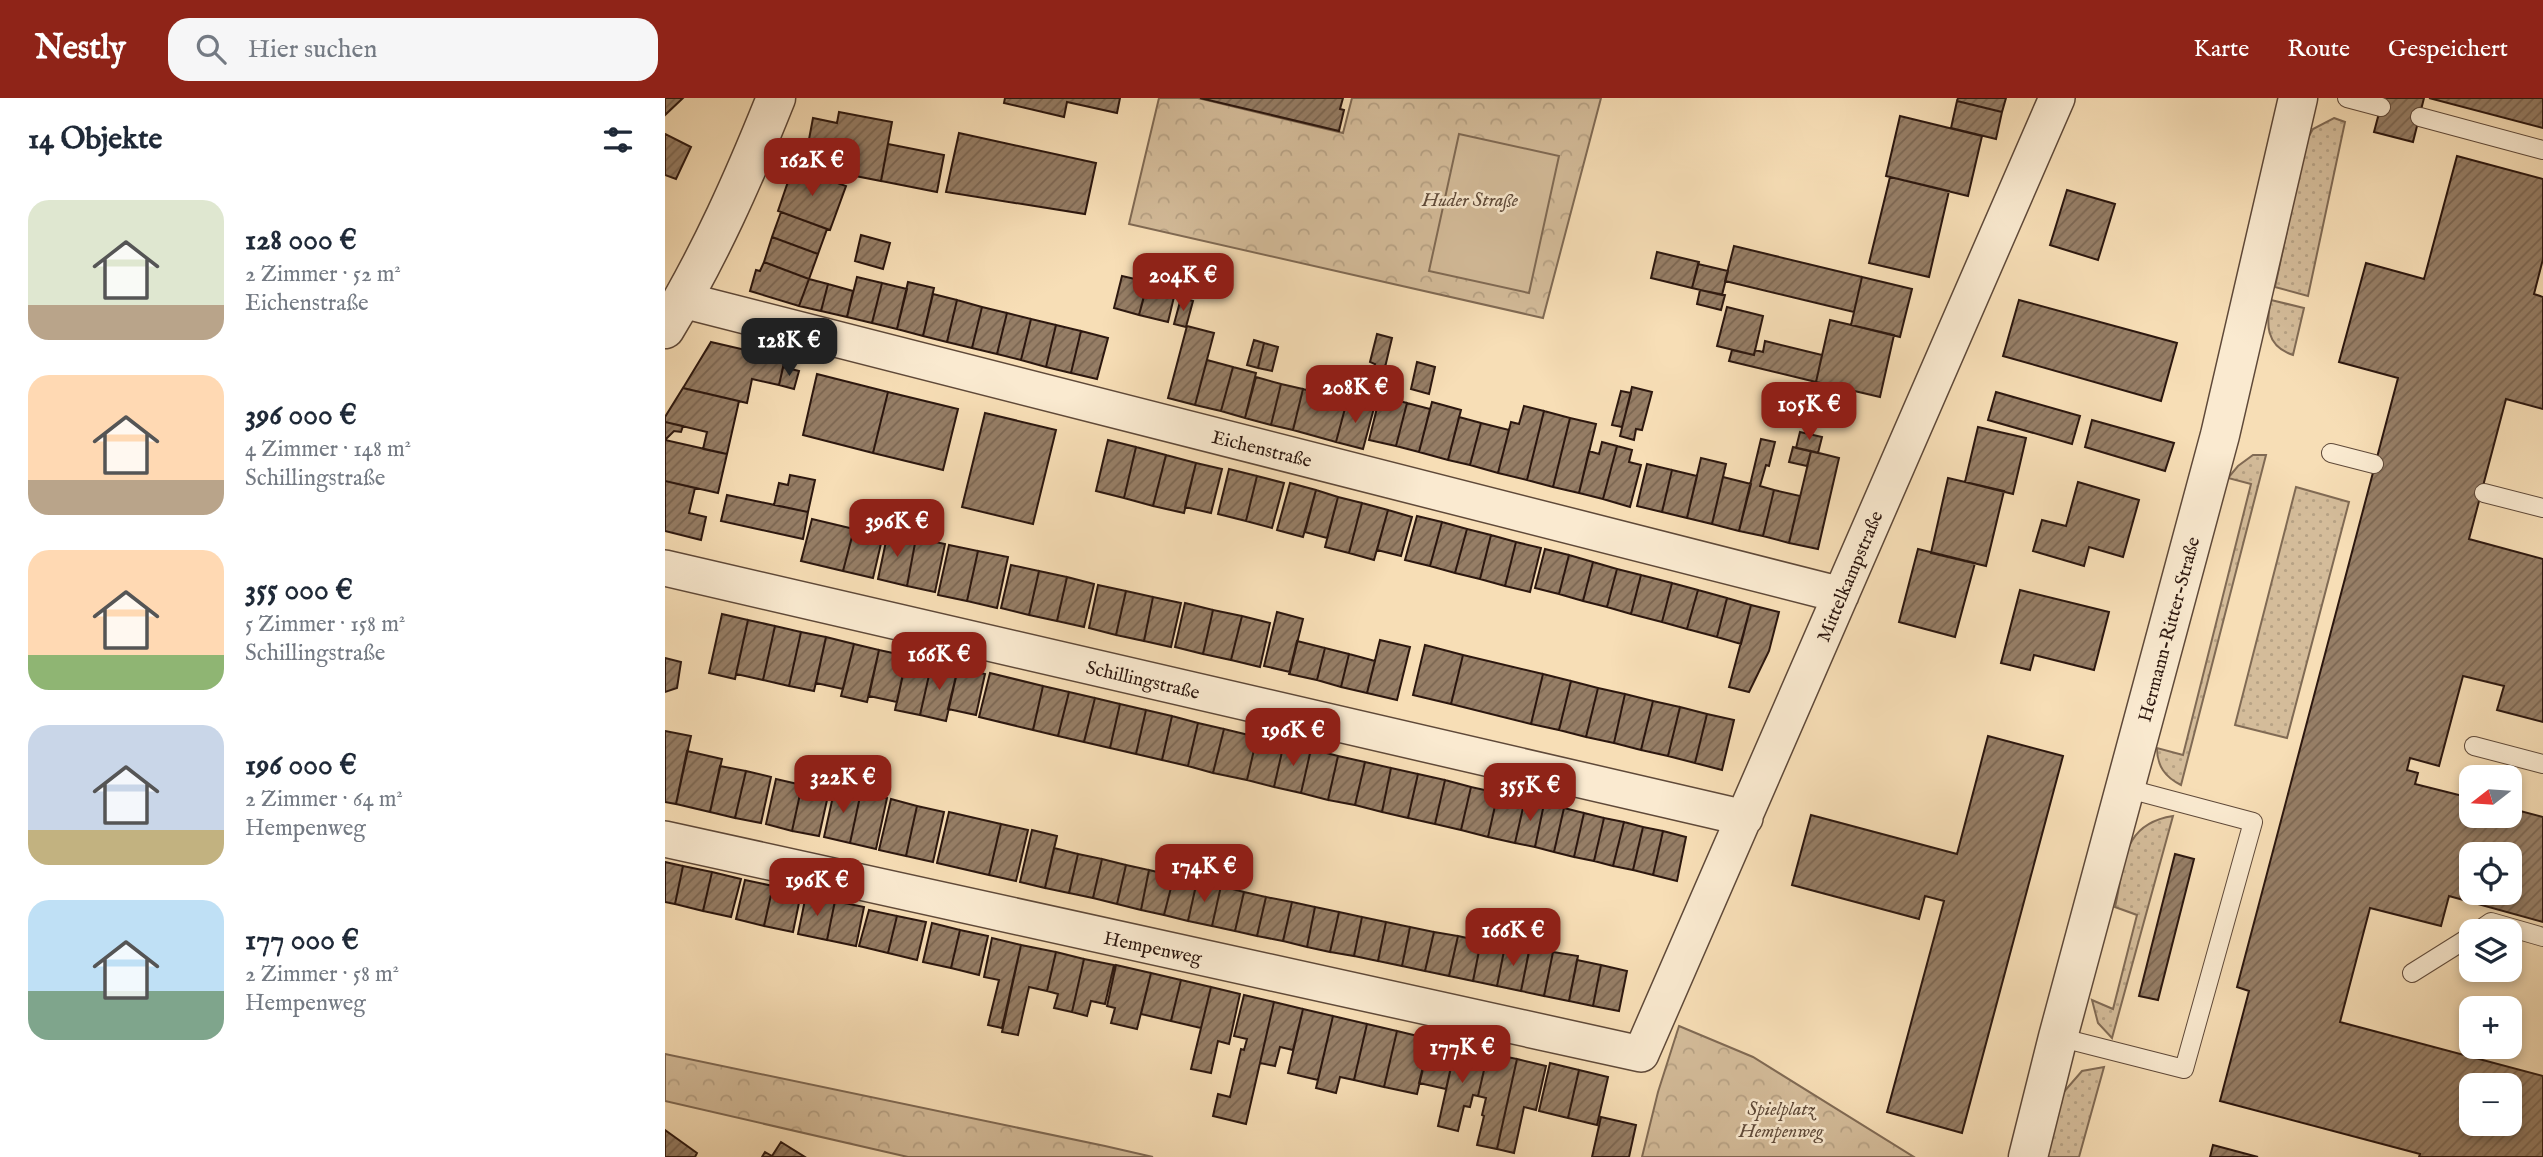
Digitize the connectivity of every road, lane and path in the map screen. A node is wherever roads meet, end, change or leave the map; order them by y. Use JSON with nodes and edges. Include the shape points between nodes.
{"nodes":[{"id":1,"x":776,"y":98,"type":"edge"},
{"id":2,"x":2057,"y":98,"type":"edge"},
{"id":3,"x":2298,"y":98,"type":"edge"},
{"id":4,"x":2347,"y":98,"type":"edge"},
{"id":5,"x":2381,"y":107,"type":"dead end"},
{"id":6,"x":2420,"y":117,"type":"dead end"},
{"id":7,"x":2543,"y":150,"type":"edge"},
{"id":8,"x":674,"y":315,"type":"edge"},
{"id":9,"x":2331,"y":453,"type":"dead end"},
{"id":10,"x":2374,"y":464,"type":"dead end"},
{"id":11,"x":2484,"y":493,"type":"dead end"},
{"id":12,"x":2543,"y":508,"type":"edge"},
{"id":13,"x":665,"y":568,"type":"edge"},
{"id":14,"x":1841,"y":595,"type":"junction"},
{"id":15,"x":2474,"y":746,"type":"dead end"},
{"id":16,"x":2543,"y":764,"type":"edge"},
{"id":17,"x":2125,"y":788,"type":"junction"},
{"id":18,"x":1745,"y":818,"type":"junction"},
{"id":19,"x":665,"y":839,"type":"edge"},
{"id":20,"x":2522,"y":931,"type":"edge"},
{"id":21,"x":2543,"y":937,"type":"edge"},
{"id":22,"x":2459,"y":944,"type":"edge"},
{"id":23,"x":2412,"y":973,"type":"dead end"},
{"id":24,"x":2058,"y":1037,"type":"junction"},
{"id":25,"x":1641,"y":1054,"type":"joint"},
{"id":26,"x":2028,"y":1157,"type":"edge"}],
"edges":[{"from":1,"to":8,"type":"street","via":[[740,188]]},
{"from":2,"to":14,"type":"street","name":"Mittelkampstraße"},
{"from":3,"to":17,"type":"street","name":"Hermann-Ritter-Straße","via":[[2220,435]]},
{"from":4,"to":5,"type":"lane"},
{"from":6,"to":7,"type":"lane"},
{"from":8,"to":14,"type":"street","name":"Eichenstraße"},
{"from":9,"to":10,"type":"lane"},
{"from":11,"to":12,"type":"lane"},
{"from":13,"to":18,"type":"street","name":"Schillingstraße"},
{"from":14,"to":18,"type":"street","name":"Mittelkampstraße"},
{"from":15,"to":16,"type":"lane"},
{"from":17,"to":24,"type":"street","name":"Hermann-Ritter-Straße"},
{"from":17,"to":24,"type":"lane","via":[[2253,822],[2184,1069]]},
{"from":18,"to":25,"type":"street","name":"Mittelkampstraße"},
{"from":19,"to":25,"type":"street","name":"Hempenweg"},
{"from":20,"to":21,"type":"lane"},
{"from":22,"to":23,"type":"lane"},
{"from":24,"to":26,"type":"street","name":"Hermann-Ritter-Straße"}]}
